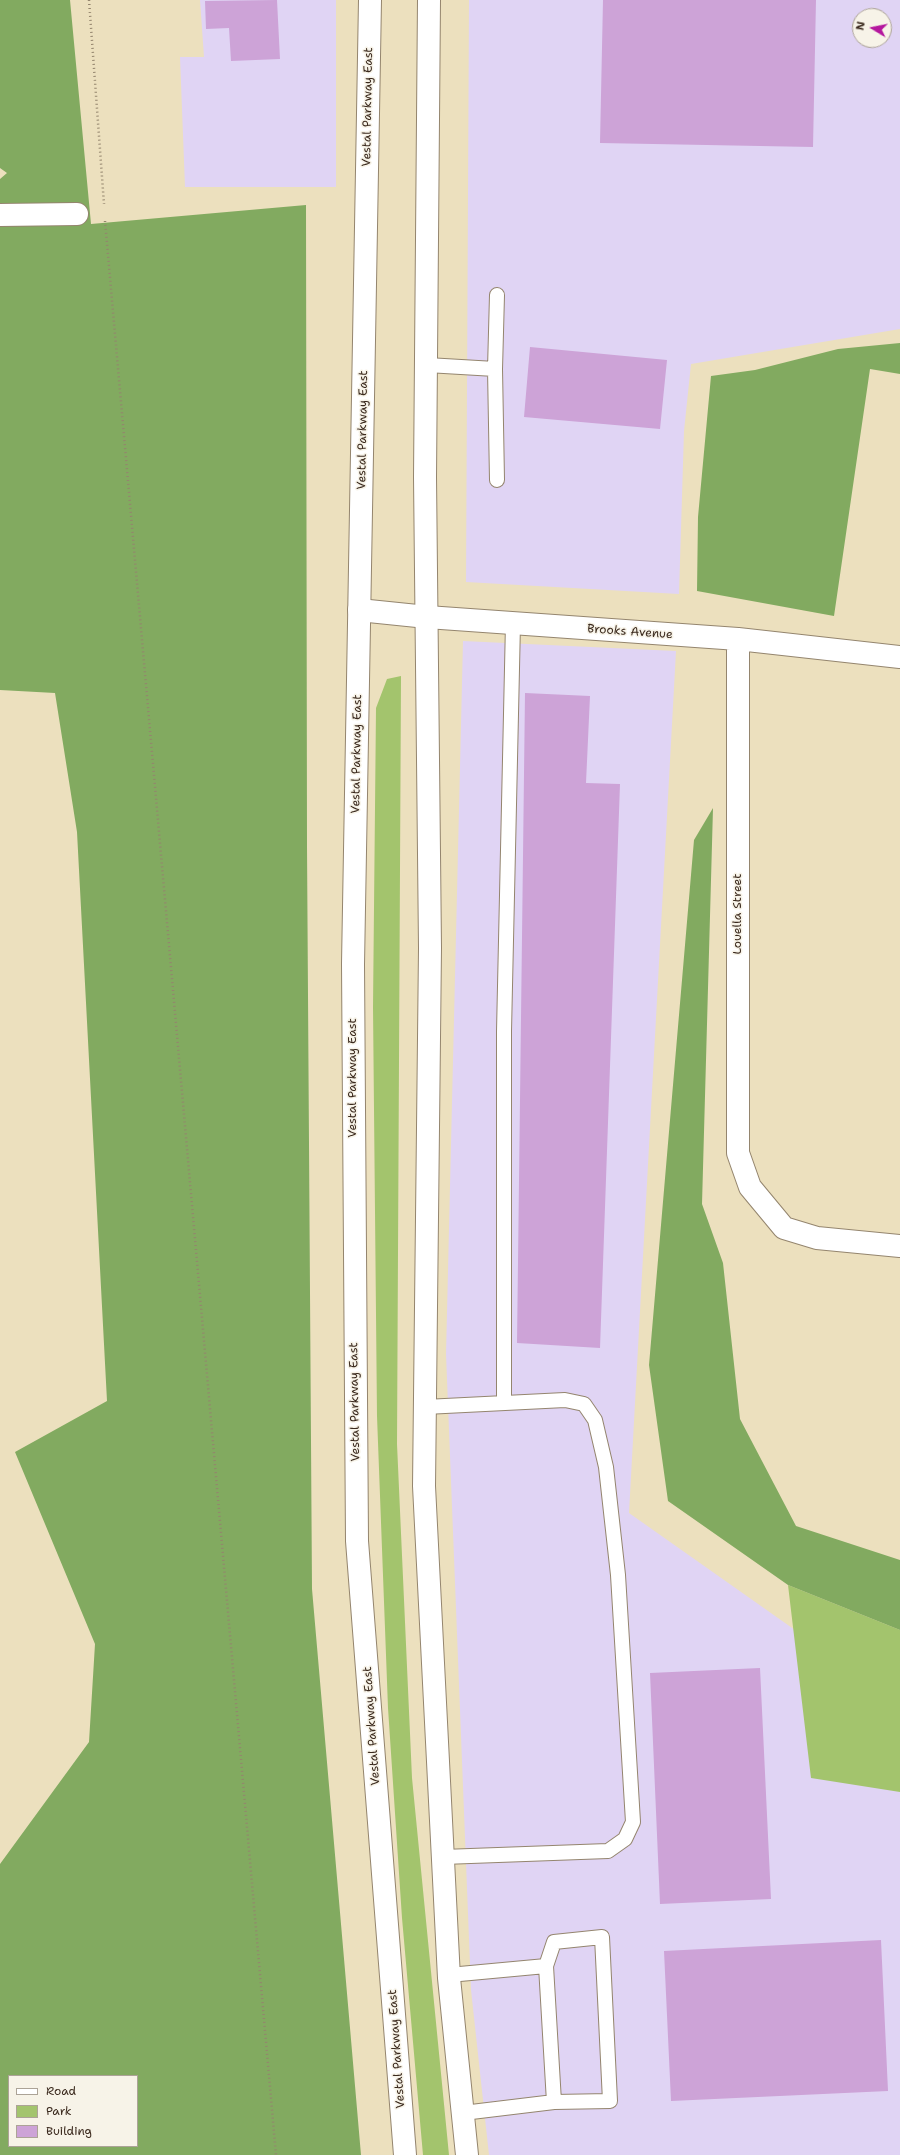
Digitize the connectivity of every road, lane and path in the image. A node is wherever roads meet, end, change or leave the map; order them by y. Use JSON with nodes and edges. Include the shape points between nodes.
{"nodes":[{"id":1,"x":89,"y":0,"type":"edge"},
{"id":2,"x":370,"y":0,"type":"edge"},
{"id":3,"x":429,"y":0,"type":"edge"},
{"id":4,"x":104,"y":205,"type":"dead end"},
{"id":5,"x":78,"y":214,"type":"dead end"},
{"id":6,"x":0,"y":215,"type":"edge"},
{"id":7,"x":105,"y":220,"type":"dead end"},
{"id":8,"x":497,"y":295,"type":"dead end"},
{"id":9,"x":427,"y":365,"type":"junction"},
{"id":10,"x":495,"y":369,"type":"junction"},
{"id":11,"x":497,"y":480,"type":"dead end"},
{"id":12,"x":359,"y":610,"type":"junction"},
{"id":13,"x":427,"y":617,"type":"junction"},
{"id":14,"x":513,"y":623,"type":"junction"},
{"id":15,"x":738,"y":639,"type":"junction"},
{"id":16,"x":900,"y":657,"type":"edge"},
{"id":17,"x":900,"y":1246,"type":"edge"},
{"id":18,"x":504,"y":1402,"type":"junction"},
{"id":19,"x":425,"y":1407,"type":"junction"},
{"id":20,"x":443,"y":1856,"type":"junction"},
{"id":21,"x":546,"y":1966,"type":"junction"},
{"id":22,"x":449,"y":1975,"type":"junction"},
{"id":23,"x":554,"y":2102,"type":"junction"},
{"id":24,"x":463,"y":2113,"type":"junction"},
{"id":25,"x":276,"y":2155,"type":"edge"},
{"id":26,"x":405,"y":2155,"type":"edge"},
{"id":27,"x":467,"y":2155,"type":"edge"}],
"edges":[{"from":1,"to":4,"type":"path"},
{"from":2,"to":12,"type":"main road","name":"Vestal Parkway East"},
{"from":3,"to":9,"type":"main road"},
{"from":5,"to":6,"type":"main road"},
{"from":7,"to":25,"type":"path"},
{"from":8,"to":10,"type":"lane"},
{"from":9,"to":10,"type":"lane"},
{"from":9,"to":13,"type":"main road"},
{"from":10,"to":11,"type":"lane"},
{"from":12,"to":13,"type":"main road","name":"Brooks Avenue"},
{"from":12,"to":26,"type":"main road","name":"Vestal Parkway East","via":[[353,964],[357,1541]]},
{"from":13,"to":14,"type":"main road","name":"Brooks Avenue"},
{"from":13,"to":19,"type":"main road","via":[[430,948]]},
{"from":14,"to":15,"type":"main road","name":"Brooks Avenue"},
{"from":14,"to":18,"type":"lane","via":[[504,1031]]},
{"from":15,"to":16,"type":"main road","name":"Brooks Avenue"},
{"from":15,"to":17,"type":"main road","name":"Louella Street","via":[[738,1153],[750,1187],[784,1228],[817,1238]]},
{"from":18,"to":19,"type":"lane"},
{"from":18,"to":20,"type":"lane","via":[[565,1400],[584,1404],[595,1420],[606,1467],[618,1575],[633,1822],[625,1840],[608,1851]]},
{"from":19,"to":20,"type":"main road","via":[[424,1486]]},
{"from":20,"to":22,"type":"main road"},
{"from":21,"to":22,"type":"lane"},
{"from":21,"to":23,"type":"lane"},
{"from":21,"to":23,"type":"lane","via":[[554,1942],[602,1937],[610,2101]]},
{"from":22,"to":24,"type":"main road"},
{"from":23,"to":24,"type":"lane"},
{"from":24,"to":27,"type":"main road"}]}
